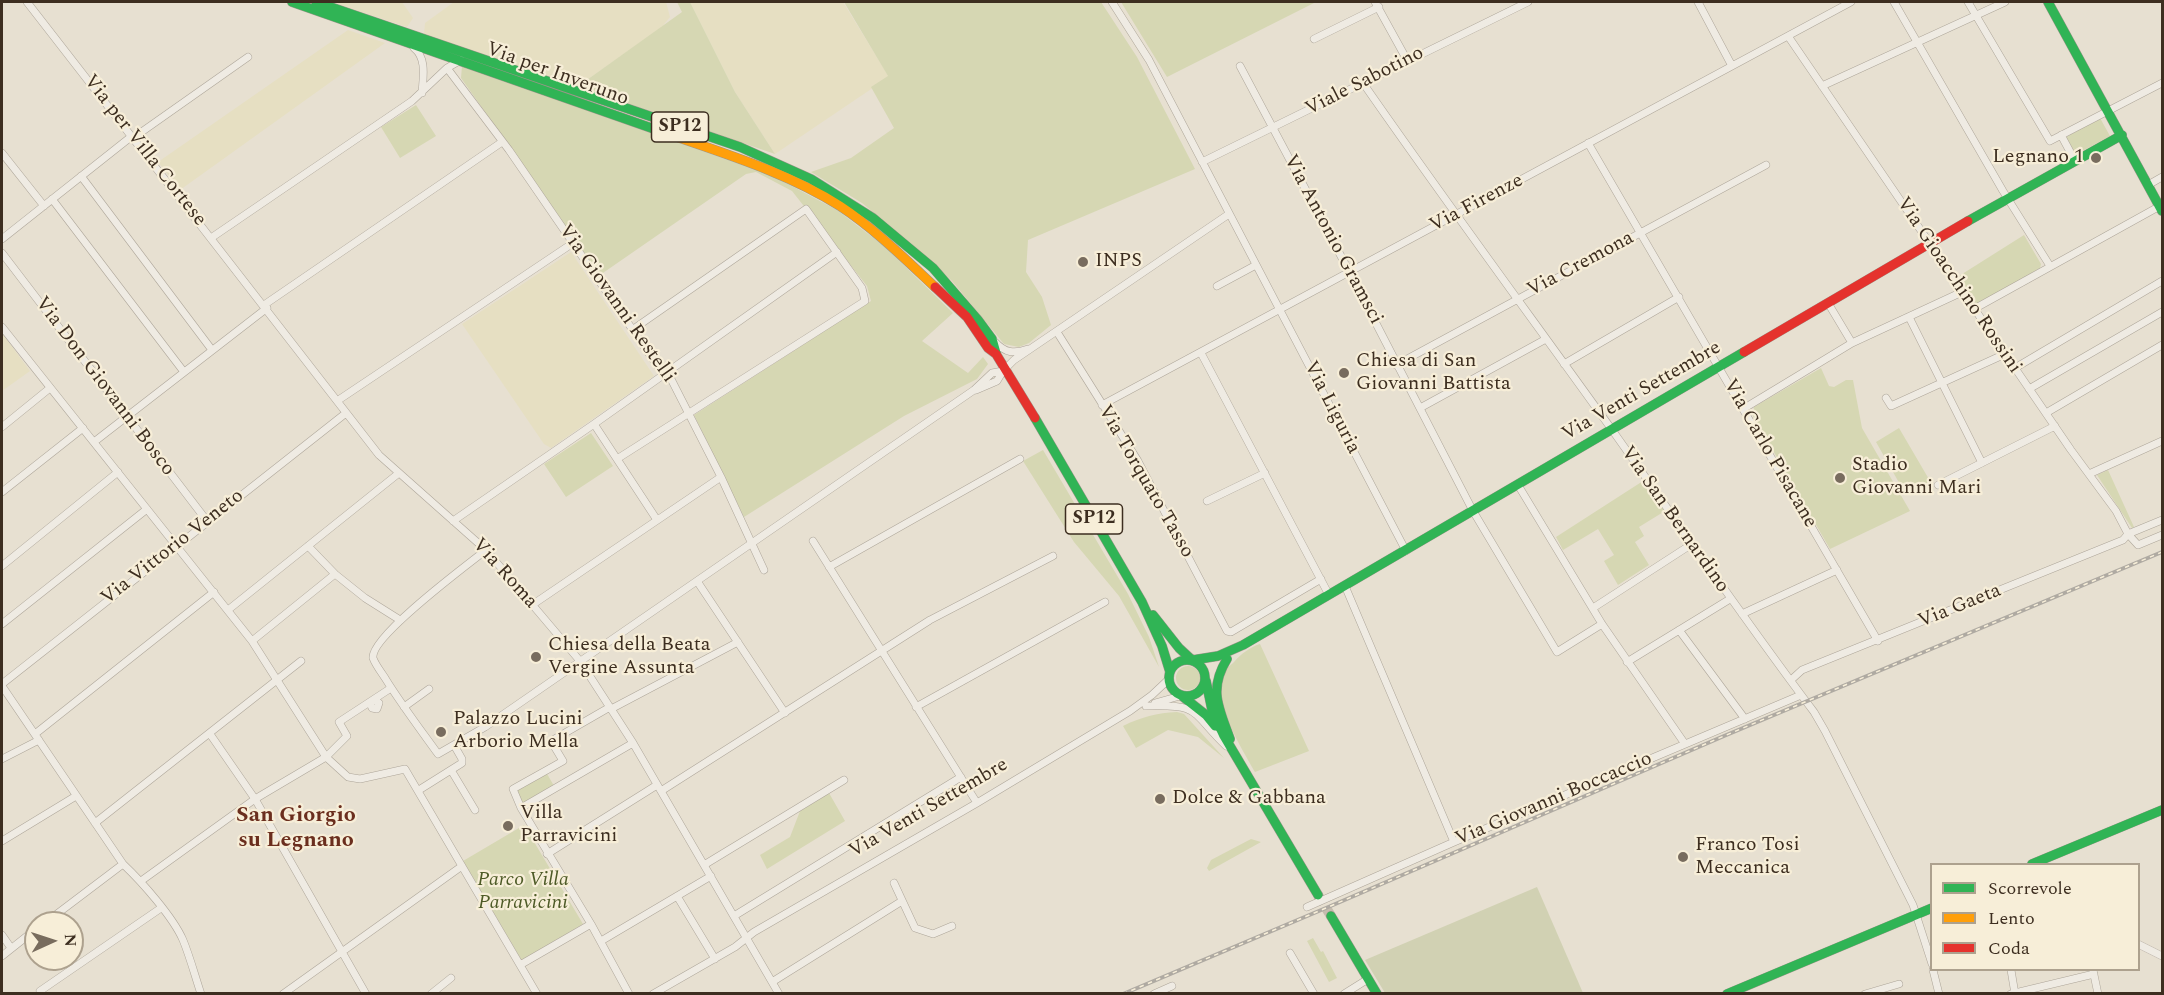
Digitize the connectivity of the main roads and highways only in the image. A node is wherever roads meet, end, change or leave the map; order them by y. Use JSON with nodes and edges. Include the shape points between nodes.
{"nodes":[{"id":1,"x":292,"y":2,"type":"edge"},
{"id":2,"x":2048,"y":2,"type":"edge"},
{"id":3,"x":312,"y":4,"type":"edge"},
{"id":4,"x":2122,"y":135,"type":"junction"},
{"id":5,"x":2161,"y":209,"type":"edge"},
{"id":6,"x":996,"y":354,"type":"junction"},
{"id":7,"x":1142,"y":602,"type":"junction"},
{"id":8,"x":1243,"y":645,"type":"junction"},
{"id":9,"x":1227,"y":659,"type":"junction"},
{"id":10,"x":1192,"y":660,"type":"junction"},
{"id":11,"x":1169,"y":675,"type":"junction"},
{"id":12,"x":1206,"y":679,"type":"junction"},
{"id":13,"x":1181,"y":696,"type":"junction"},
{"id":14,"x":1224,"y":736,"type":"junction"},
{"id":15,"x":1236,"y":756,"type":"junction"},
{"id":16,"x":2163,"y":810,"type":"edge"},
{"id":17,"x":2034,"y":863,"type":"edge"},
{"id":18,"x":1318,"y":895,"type":"tunnel mouth"},
{"id":19,"x":1930,"y":909,"type":"edge"},
{"id":20,"x":1331,"y":916,"type":"tunnel mouth"},
{"id":21,"x":1377,"y":993,"type":"edge"},
{"id":22,"x":1727,"y":993,"type":"edge"}],
"edges":[{"from":1,"to":3,"type":"main road","name":"Via per Inveruno","number":"SP12"},
{"from":2,"to":4,"type":"main road"},
{"from":3,"to":6,"type":"main road","name":"Via per Inveruno","number":"SP12","via":[[773,171],[840,206],[879,235],[967,317]]},
{"from":3,"to":6,"type":"main road","name":"Via per Inveruno","number":"SP12","via":[[740,147],[794,170],[859,208],[944,279],[992,339]]},
{"from":4,"to":5,"type":"main road"},
{"from":4,"to":8,"type":"main road","name":"Via Venti Settembre","via":[[2007,198]]},
{"from":6,"to":7,"type":"main road","name":"Via per Inveruno","number":"SP12"},
{"from":7,"to":10,"type":"main road","name":"Via per Inveruno","number":"SP12"},
{"from":7,"to":11,"type":"main road","name":"Via per Inveruno","number":"SP12","via":[[1162,646]]},
{"from":8,"to":9,"type":"main road","name":"Via Venti Settembre"},
{"from":8,"to":10,"type":"main road","name":"Via Venti Settembre","via":[[1218,656]]},
{"from":9,"to":12,"type":"main road","name":"Via Venti Settembre"},
{"from":9,"to":15,"type":"main road","via":[[1216,691]]},
{"from":10,"to":11,"type":"main road","via":[[1179,663]]},
{"from":10,"to":12,"type":"main road","via":[[1202,666]]},
{"from":11,"to":13,"type":"main road","via":[[1172,689]]},
{"from":12,"to":13,"type":"main road","via":[[1200,689]]},
{"from":12,"to":14,"type":"main road","via":[[1212,710]]},
{"from":13,"to":14,"type":"main road","via":[[1206,715]]},
{"from":14,"to":15,"type":"main road"},
{"from":15,"to":18,"type":"main road"},
{"from":16,"to":17,"type":"main road"},
{"from":19,"to":22,"type":"main road"},
{"from":20,"to":21,"type":"main road"}]}
